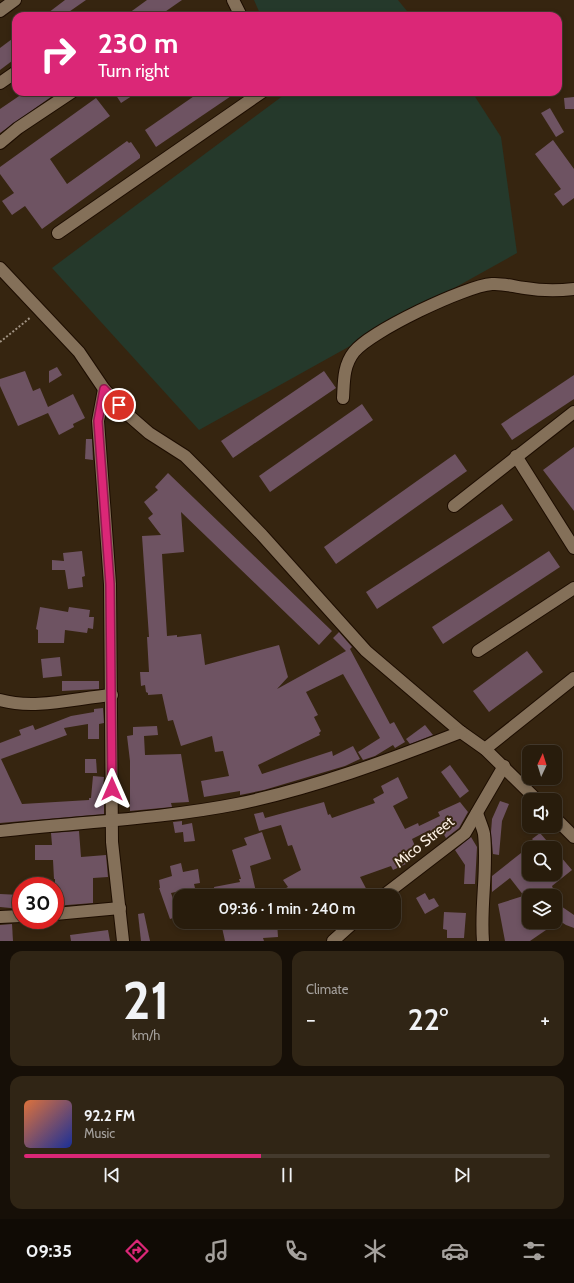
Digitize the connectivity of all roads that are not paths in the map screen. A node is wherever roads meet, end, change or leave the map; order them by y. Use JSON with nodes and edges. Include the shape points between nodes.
{"nodes":[{"id":1,"x":16,"y":0,"type":"edge"},
{"id":2,"x":233,"y":0,"type":"edge"},
{"id":3,"x":0,"y":11,"type":"edge"},
{"id":4,"x":239,"y":12,"type":"edge"},
{"id":5,"x":12,"y":75,"type":"edge"},
{"id":6,"x":0,"y":83,"type":"edge"},
{"id":7,"x":66,"y":96,"type":"edge"},
{"id":8,"x":256,"y":96,"type":"edge"},
{"id":9,"x":0,"y":143,"type":"edge"},
{"id":10,"x":58,"y":233,"type":"dead end"},
{"id":11,"x":1,"y":272,"type":"edge"},
{"id":12,"x":574,"y":289,"type":"edge"},
{"id":13,"x":104,"y":389,"type":"junction"},
{"id":14,"x":343,"y":398,"type":"dead end"},
{"id":15,"x":574,"y":412,"type":"edge"},
{"id":16,"x":516,"y":456,"type":"junction"},
{"id":17,"x":454,"y":506,"type":"dead end"},
{"id":18,"x":574,"y":548,"type":"edge"},
{"id":19,"x":574,"y":588,"type":"edge"},
{"id":20,"x":478,"y":651,"type":"dead end"},
{"id":21,"x":574,"y":678,"type":"edge"},
{"id":22,"x":112,"y":695,"type":"junction"},
{"id":23,"x":0,"y":700,"type":"edge"},
{"id":24,"x":462,"y":732,"type":"junction"},
{"id":25,"x":485,"y":749,"type":"junction"},
{"id":26,"x":504,"y":766,"type":"junction"},
{"id":27,"x":530,"y":793,"type":"edge"},
{"id":28,"x":477,"y":814,"type":"junction"},
{"id":29,"x":113,"y":820,"type":"junction"},
{"id":30,"x":562,"y":825,"type":"edge"},
{"id":31,"x":0,"y":831,"type":"edge"},
{"id":32,"x":574,"y":838,"type":"edge"},
{"id":33,"x":392,"y":889,"type":"edge"},
{"id":34,"x":120,"y":908,"type":"junction"},
{"id":35,"x":64,"y":913,"type":"edge"},
{"id":36,"x":12,"y":916,"type":"edge"},
{"id":37,"x":0,"y":917,"type":"edge"},
{"id":38,"x":346,"y":929,"type":"edge"},
{"id":39,"x":123,"y":941,"type":"edge"},
{"id":40,"x":333,"y":941,"type":"edge"},
{"id":41,"x":483,"y":941,"type":"edge"}],
"edges":[{"from":1,"to":3,"type":"street"},
{"from":2,"to":4,"type":"street"},
{"from":5,"to":6,"type":"street"},
{"from":7,"to":9,"type":"street"},
{"from":8,"to":10,"type":"street"},
{"from":11,"to":13,"type":"street","via":[[79,352]]},
{"from":12,"to":14,"type":"street","via":[[543,290],[494,284],[469,290],[415,314],[390,327],[354,352],[345,369]]},
{"from":13,"to":22,"type":"street","via":[[98,421],[110,584]]},
{"from":13,"to":24,"type":"street","via":[[149,433],[185,456],[198,469],[262,535],[366,651]]},
{"from":15,"to":16,"type":"street"},
{"from":16,"to":17,"type":"street"},
{"from":16,"to":18,"type":"street"},
{"from":19,"to":20,"type":"street"},
{"from":21,"to":25,"type":"street"},
{"from":22,"to":23,"type":"street","via":[[41,702]]},
{"from":22,"to":29,"type":"street"},
{"from":24,"to":25,"type":"street"},
{"from":24,"to":29,"type":"street","via":[[358,771],[238,804]]},
{"from":25,"to":26,"type":"street"},
{"from":26,"to":27,"type":"street"},
{"from":26,"to":28,"type":"street","name":"Mico Street"},
{"from":28,"to":33,"type":"street","name":"Mico Street","via":[[464,833]]},
{"from":28,"to":41,"type":"street","via":[[484,833],[484,897],[481,919]]},
{"from":29,"to":31,"type":"street"},
{"from":29,"to":34,"type":"street","via":[[112,842]]},
{"from":30,"to":32,"type":"street"},
{"from":34,"to":35,"type":"street"},
{"from":34,"to":39,"type":"street"},
{"from":36,"to":37,"type":"street"},
{"from":38,"to":40,"type":"street"}]}
